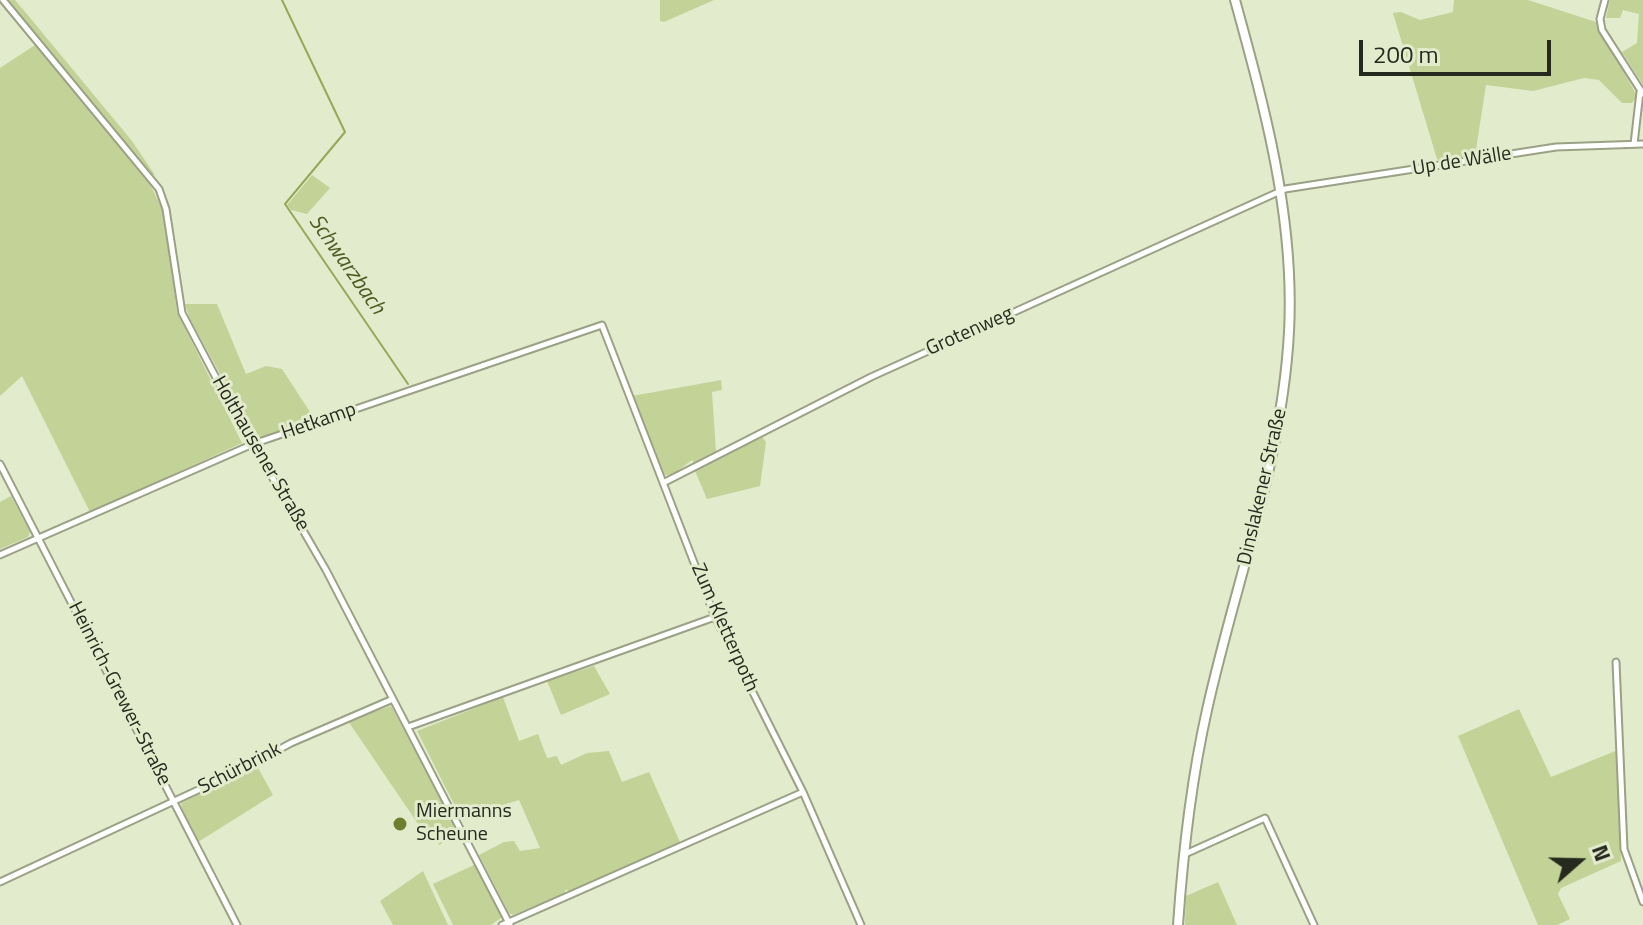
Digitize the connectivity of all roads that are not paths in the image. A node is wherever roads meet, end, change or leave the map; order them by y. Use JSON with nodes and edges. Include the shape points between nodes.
{"nodes":[{"id":1,"x":3,"y":0,"type":"edge"},
{"id":2,"x":1235,"y":0,"type":"edge"},
{"id":3,"x":1605,"y":0,"type":"edge"},
{"id":4,"x":1642,"y":92,"type":"edge"},
{"id":5,"x":1634,"y":144,"type":"junction"},
{"id":6,"x":1643,"y":144,"type":"edge"},
{"id":7,"x":1281,"y":191,"type":"junction"},
{"id":8,"x":602,"y":325,"type":"joint"},
{"id":9,"x":253,"y":444,"type":"junction"},
{"id":10,"x":0,"y":464,"type":"edge"},
{"id":11,"x":663,"y":483,"type":"junction"},
{"id":12,"x":39,"y":537,"type":"junction"},
{"id":13,"x":0,"y":555,"type":"edge"},
{"id":14,"x":715,"y":617,"type":"junction"},
{"id":15,"x":1616,"y":662,"type":"dead end"},
{"id":16,"x":393,"y":699,"type":"junction"},
{"id":17,"x":408,"y":727,"type":"junction"},
{"id":18,"x":803,"y":792,"type":"junction"},
{"id":19,"x":174,"y":802,"type":"junction"},
{"id":20,"x":1183,"y":856,"type":"junction"},
{"id":21,"x":0,"y":882,"type":"edge"},
{"id":22,"x":1643,"y":902,"type":"edge"},
{"id":23,"x":507,"y":924,"type":"edge"},
{"id":24,"x":237,"y":925,"type":"edge"},
{"id":25,"x":861,"y":925,"type":"edge"},
{"id":26,"x":1178,"y":925,"type":"edge"},
{"id":27,"x":1314,"y":925,"type":"edge"}],
"edges":[{"from":1,"to":9,"type":"street","name":"Holthausener Straße","via":[[159,189],[182,313]]},
{"from":2,"to":7,"type":"main road","name":"Dinslakener Straße"},
{"from":3,"to":4,"type":"street","via":[[1602,30]]},
{"from":4,"to":5,"type":"street"},
{"from":5,"to":6,"type":"street","name":"Up de Wälle"},
{"from":5,"to":7,"type":"street","name":"Up de Wälle","via":[[1556,147]]},
{"from":7,"to":11,"type":"street","name":"Grotenweg","via":[[886,371]]},
{"from":7,"to":20,"type":"main road","name":"Dinslakener Straße","via":[[1290,289],[1284,391],[1271,467],[1207,709]]},
{"from":8,"to":9,"type":"street","name":"Hetkamp"},
{"from":8,"to":11,"type":"street","name":"Zum Kletterpoth"},
{"from":9,"to":12,"type":"street","name":"Hetkamp"},
{"from":9,"to":16,"type":"street","name":"Holthausener Straße"},
{"from":10,"to":12,"type":"street","name":"Heinrich-Grewer-Straße"},
{"from":11,"to":14,"type":"street","name":"Zum Kletterpoth"},
{"from":12,"to":13,"type":"street","name":"Hetkamp"},
{"from":12,"to":19,"type":"street","name":"Heinrich-Grewer-Straße"},
{"from":14,"to":17,"type":"street"},
{"from":14,"to":18,"type":"street","name":"Zum Kletterpoth"},
{"from":15,"to":22,"type":"street","via":[[1624,849]]},
{"from":16,"to":17,"type":"street","name":"Holthausener Straße"},
{"from":16,"to":19,"type":"street","name":"Schürbrink"},
{"from":17,"to":23,"type":"street","name":"Holthausener Straße"},
{"from":18,"to":23,"type":"street"},
{"from":18,"to":25,"type":"street","name":"Zum Kletterpoth"},
{"from":19,"to":21,"type":"street","name":"Schürbrink"},
{"from":19,"to":24,"type":"street","name":"Heinrich-Grewer-Straße"},
{"from":20,"to":26,"type":"main road","name":"Dinslakener Straße"},
{"from":20,"to":27,"type":"street","via":[[1265,818]]}]}
